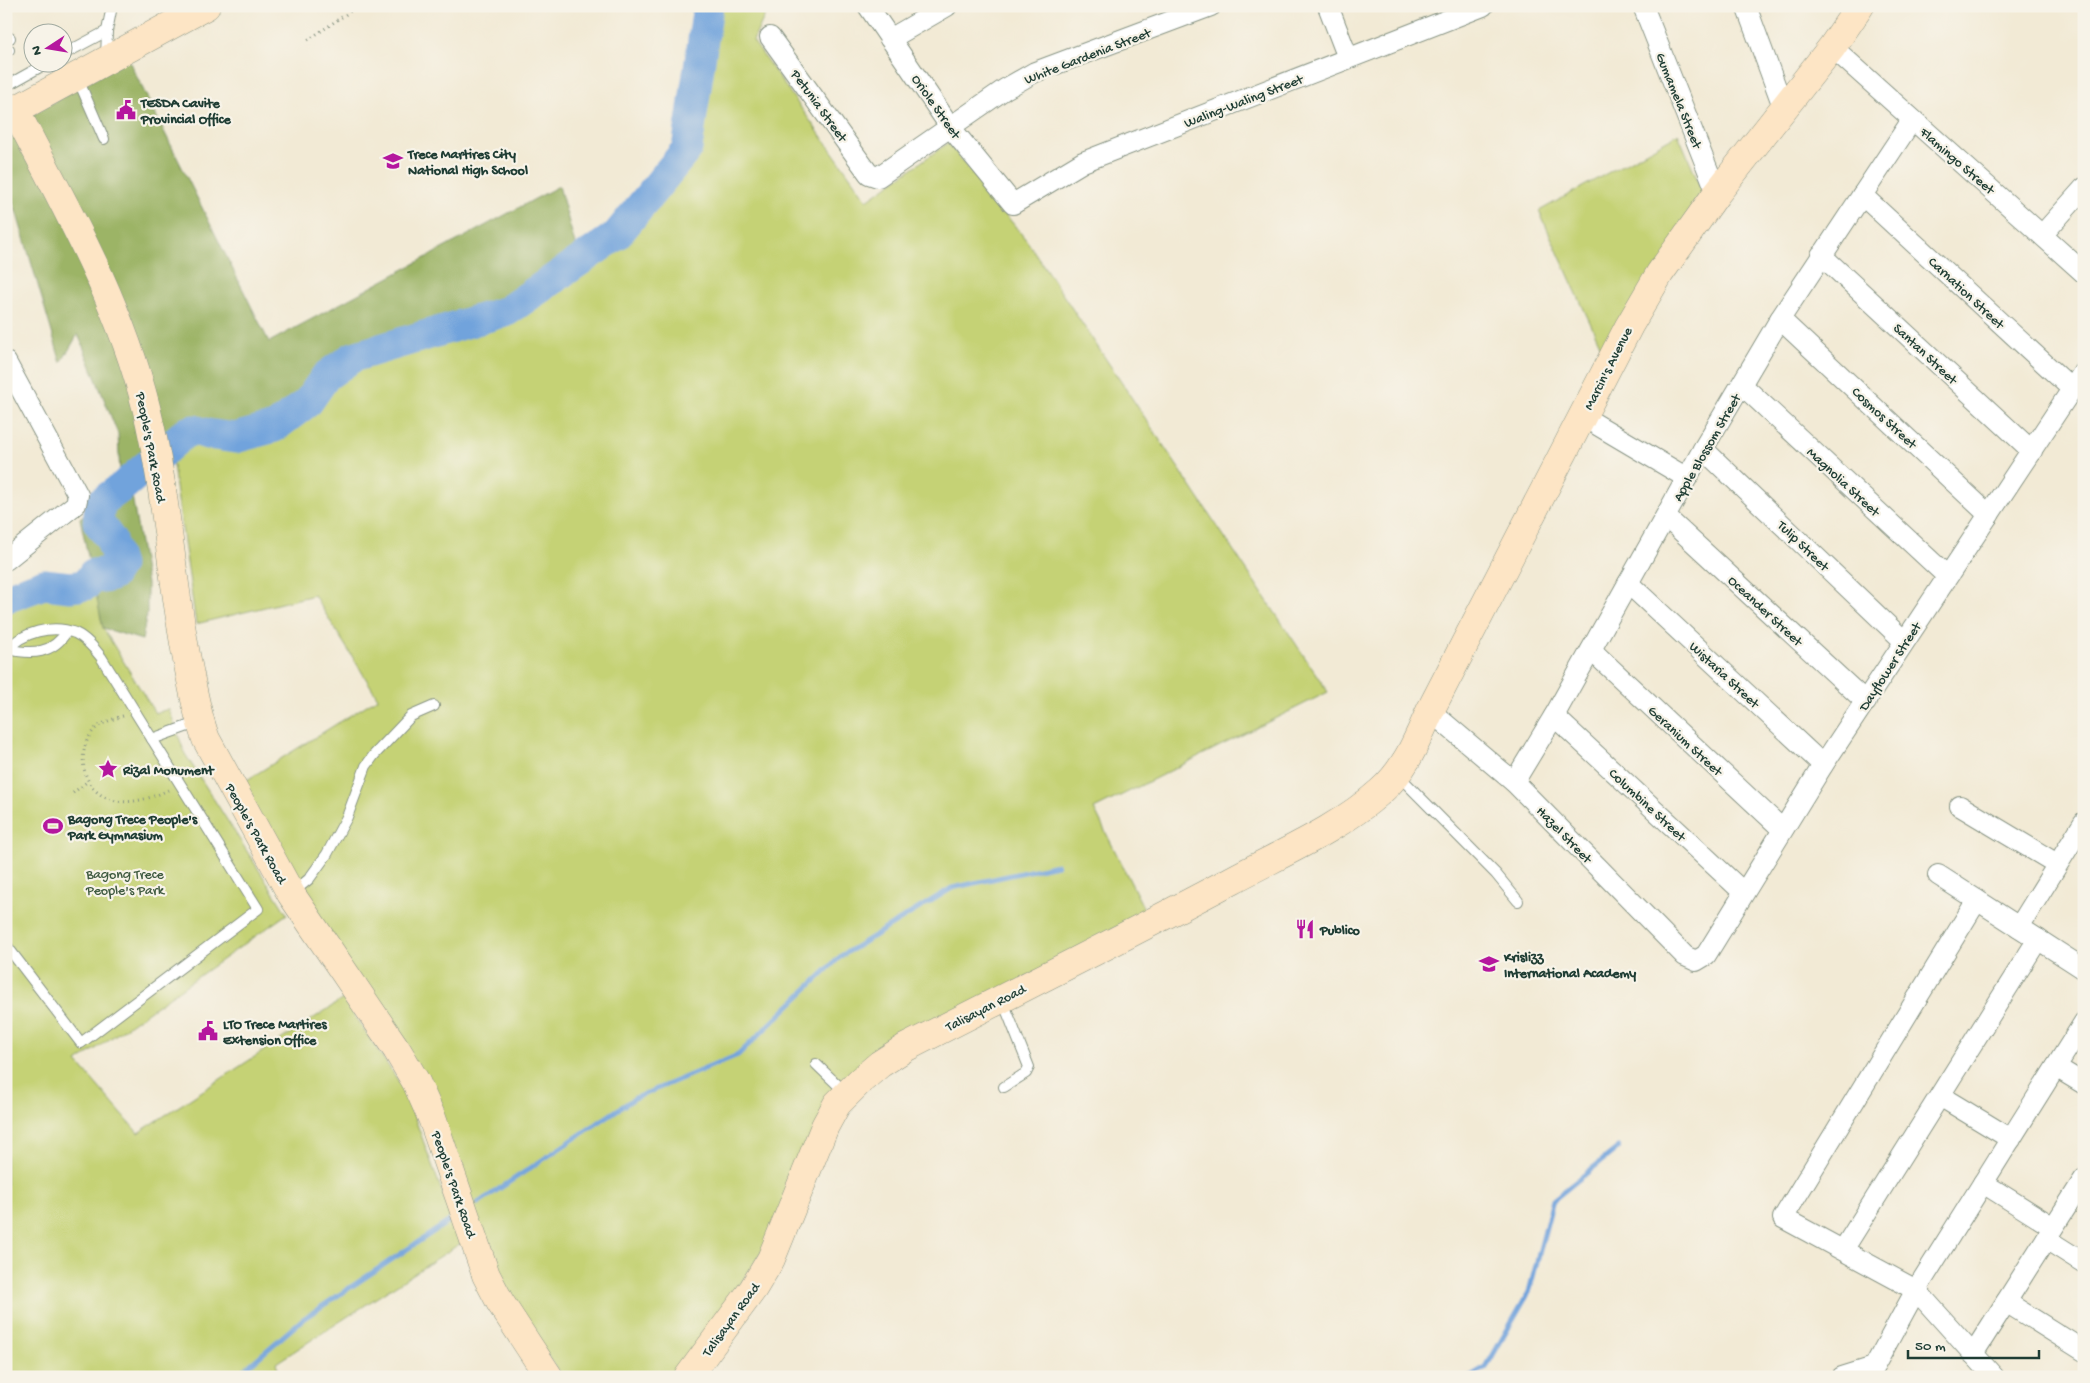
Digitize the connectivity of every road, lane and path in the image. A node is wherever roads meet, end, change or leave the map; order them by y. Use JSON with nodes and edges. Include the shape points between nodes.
{"nodes":[{"id":1,"x":112,"y":6,"type":"edge"},
{"id":2,"x":206,"y":6,"type":"edge"},
{"id":3,"x":358,"y":6,"type":"edge"},
{"id":4,"x":868,"y":6,"type":"edge"},
{"id":5,"x":948,"y":6,"type":"edge"},
{"id":6,"x":1211,"y":6,"type":"edge"},
{"id":7,"x":1328,"y":6,"type":"edge"},
{"id":8,"x":1483,"y":6,"type":"edge"},
{"id":9,"x":1643,"y":6,"type":"edge"},
{"id":10,"x":1746,"y":6,"type":"edge"},
{"id":11,"x":1857,"y":8,"type":"edge"},
{"id":12,"x":107,"y":31,"type":"junction"},
{"id":13,"x":770,"y":36,"type":"dead end"},
{"id":14,"x":890,"y":39,"type":"junction"},
{"id":15,"x":308,"y":40,"type":"dead end"},
{"id":16,"x":1832,"y":46,"type":"junction"},
{"id":17,"x":1348,"y":58,"type":"junction"},
{"id":18,"x":106,"y":61,"type":"junction"},
{"id":19,"x":72,"y":64,"type":"edge"},
{"id":20,"x":72,"y":66,"type":"edge"},
{"id":21,"x":72,"y":70,"type":"edge"},
{"id":22,"x":40,"y":72,"type":"edge"},
{"id":23,"x":60,"y":72,"type":"edge"},
{"id":24,"x":9,"y":104,"type":"edge"},
{"id":25,"x":1784,"y":109,"type":"junction"},
{"id":26,"x":1912,"y":120,"type":"junction"},
{"id":27,"x":951,"y":128,"type":"junction"},
{"id":28,"x":104,"y":139,"type":"dead end"},
{"id":29,"x":869,"y":174,"type":"joint"},
{"id":30,"x":2084,"y":188,"type":"edge"},
{"id":31,"x":1717,"y":193,"type":"junction"},
{"id":32,"x":1862,"y":196,"type":"junction"},
{"id":33,"x":1010,"y":202,"type":"joint"},
{"id":34,"x":2043,"y":234,"type":"junction"},
{"id":35,"x":1821,"y":255,"type":"junction"},
{"id":36,"x":2084,"y":272,"type":"edge"},
{"id":37,"x":1780,"y":319,"type":"junction"},
{"id":38,"x":6,"y":362,"type":"edge"},
{"id":39,"x":2084,"y":371,"type":"edge"},
{"id":40,"x":1742,"y":385,"type":"junction"},
{"id":41,"x":2072,"y":389,"type":"junction"},
{"id":42,"x":1582,"y":416,"type":"junction"},
{"id":43,"x":1703,"y":449,"type":"junction"},
{"id":44,"x":2032,"y":450,"type":"junction"},
{"id":45,"x":1686,"y":478,"type":"junction"},
{"id":46,"x":1989,"y":515,"type":"junction"},
{"id":47,"x":1666,"y":517,"type":"junction"},
{"id":48,"x":6,"y":560,"type":"edge"},
{"id":49,"x":1947,"y":576,"type":"junction"},
{"id":50,"x":1628,"y":583,"type":"junction"},
{"id":51,"x":67,"y":631,"type":"junction"},
{"id":52,"x":1904,"y":641,"type":"junction"},
{"id":53,"x":7,"y":650,"type":"edge"},
{"id":54,"x":1591,"y":650,"type":"junction"},
{"id":55,"x":1866,"y":702,"type":"junction"},
{"id":56,"x":434,"y":706,"type":"dead end"},
{"id":57,"x":1430,"y":711,"type":"junction"},
{"id":58,"x":136,"y":713,"type":"junction"},
{"id":59,"x":1554,"y":716,"type":"junction"},
{"id":60,"x":200,"y":722,"type":"junction"},
{"id":61,"x":152,"y":739,"type":"junction"},
{"id":62,"x":1823,"y":764,"type":"junction"},
{"id":63,"x":1402,"y":768,"type":"junction"},
{"id":64,"x":88,"y":781,"type":"junction"},
{"id":65,"x":1514,"y":782,"type":"junction"},
{"id":66,"x":180,"y":784,"type":"junction"},
{"id":67,"x":73,"y":793,"type":"dead end"},
{"id":68,"x":1960,"y":806,"type":"dead end"},
{"id":69,"x":2084,"y":822,"type":"edge"},
{"id":70,"x":1782,"y":830,"type":"junction"},
{"id":71,"x":2057,"y":864,"type":"junction"},
{"id":72,"x":1938,"y":875,"type":"dead end"},
{"id":73,"x":1743,"y":892,"type":"junction"},
{"id":74,"x":291,"y":894,"type":"junction"},
{"id":75,"x":1977,"y":900,"type":"junction"},
{"id":76,"x":1518,"y":901,"type":"dead end"},
{"id":77,"x":2019,"y":927,"type":"junction"},
{"id":78,"x":2038,"y":939,"type":"junction"},
{"id":79,"x":6,"y":945,"type":"edge"},
{"id":80,"x":1696,"y":961,"type":"joint"},
{"id":81,"x":2084,"y":969,"type":"edge"},
{"id":82,"x":1001,"y":998,"type":"junction"},
{"id":83,"x":2084,"y":1022,"type":"edge"},
{"id":84,"x":816,"y":1064,"type":"dead end"},
{"id":85,"x":2056,"y":1067,"type":"junction"},
{"id":86,"x":2084,"y":1084,"type":"edge"},
{"id":87,"x":1004,"y":1087,"type":"dead end"},
{"id":88,"x":847,"y":1094,"type":"junction"},
{"id":89,"x":1940,"y":1096,"type":"junction"},
{"id":90,"x":2010,"y":1139,"type":"junction"},
{"id":91,"x":2084,"y":1178,"type":"edge"},
{"id":92,"x":1983,"y":1183,"type":"junction"},
{"id":93,"x":2049,"y":1233,"type":"junction"},
{"id":94,"x":1843,"y":1250,"type":"junction"},
{"id":95,"x":2084,"y":1263,"type":"edge"},
{"id":96,"x":1916,"y":1290,"type":"junction"},
{"id":97,"x":2006,"y":1302,"type":"junction"},
{"id":98,"x":2084,"y":1351,"type":"edge"},
{"id":99,"x":1973,"y":1354,"type":"junction"},
{"id":100,"x":1871,"y":1372,"type":"edge"},
{"id":101,"x":549,"y":1377,"type":"edge"},
{"id":102,"x":688,"y":1377,"type":"edge"},
{"id":103,"x":1842,"y":1377,"type":"edge"},
{"id":104,"x":1994,"y":1377,"type":"edge"}],
"edges":[{"from":1,"to":12,"type":"lane"},
{"from":2,"to":18,"type":"main road"},
{"from":3,"to":15,"type":"path"},
{"from":4,"to":14,"type":"street","name":"Oriole Street"},
{"from":5,"to":14,"type":"street"},
{"from":6,"to":27,"type":"street","name":"White Gardenia Street","via":[[1034,72]]},
{"from":7,"to":17,"type":"street"},
{"from":8,"to":17,"type":"street","name":"Waling-Waling Street"},
{"from":9,"to":31,"type":"street","name":"Gumamela Street"},
{"from":10,"to":25,"type":"street"},
{"from":11,"to":16,"type":"main road","name":"Marcin's Avenue"},
{"from":12,"to":18,"type":"lane"},
{"from":12,"to":19,"type":"lane"},
{"from":13,"to":29,"type":"street","name":"Petunia Street"},
{"from":14,"to":27,"type":"street","name":"Oriole Street"},
{"from":16,"to":25,"type":"main road","name":"Marcin's Avenue"},
{"from":16,"to":26,"type":"street","name":"Flamingo Street"},
{"from":17,"to":33,"type":"street","name":"Waling-Waling Street","via":[[1083,162],[1016,203]]},
{"from":18,"to":20,"type":"main road"},
{"from":21,"to":28,"type":"lane"},
{"from":22,"to":24,"type":"lane"},
{"from":23,"to":24,"type":"main road"},
{"from":24,"to":60,"type":"main road","name":"People's Park Road","via":[[89,253],[132,360],[151,428],[178,612]]},
{"from":25,"to":31,"type":"main road","name":"Marcin's Avenue"},
{"from":26,"to":32,"type":"street","name":"Apple Blossom Street"},
{"from":26,"to":34,"type":"street","name":"Flamingo Street"},
{"from":27,"to":29,"type":"street","name":"White Gardenia Street","via":[[882,176]]},
{"from":27,"to":33,"type":"street","name":"Oriole Street"},
{"from":30,"to":34,"type":"street"},
{"from":31,"to":42,"type":"main road","name":"Marcin's Avenue","via":[[1660,273]]},
{"from":32,"to":35,"type":"street","name":"Apple Blossom Street"},
{"from":32,"to":41,"type":"street","name":"Carnation Street"},
{"from":34,"to":36,"type":"street","name":"Flamingo Street"},
{"from":35,"to":37,"type":"street","name":"Apple Blossom Street"},
{"from":35,"to":44,"type":"street","name":"Santan Street"},
{"from":37,"to":40,"type":"street","name":"Apple Blossom Street"},
{"from":37,"to":46,"type":"street","name":"Cosmos Street"},
{"from":38,"to":48,"type":"street","via":[[78,495],[76,504]]},
{"from":39,"to":41,"type":"street","name":"Dayflower Street"},
{"from":40,"to":43,"type":"street","name":"Apple Blossom Street"},
{"from":40,"to":49,"type":"street","name":"Magnolia Street"},
{"from":41,"to":44,"type":"street","name":"Dayflower Street"},
{"from":42,"to":45,"type":"street"},
{"from":42,"to":57,"type":"main road","name":"Marcin's Avenue"},
{"from":43,"to":45,"type":"street","name":"Apple Blossom Street"},
{"from":43,"to":52,"type":"street","name":"Tulip Street"},
{"from":44,"to":46,"type":"street","name":"Dayflower Street"},
{"from":45,"to":47,"type":"street","name":"Apple Blossom Street"},
{"from":46,"to":49,"type":"street","name":"Dayflower Street"},
{"from":47,"to":50,"type":"street","name":"Apple Blossom Street"},
{"from":47,"to":55,"type":"street","name":"Oceander Street"},
{"from":49,"to":52,"type":"street","name":"Dayflower Street"},
{"from":50,"to":54,"type":"street","name":"Apple Blossom Street"},
{"from":50,"to":62,"type":"street","name":"Wistaria Street"},
{"from":51,"to":53,"type":"lane","via":[[36,632],[15,642]]},
{"from":51,"to":53,"type":"lane","via":[[59,643],[41,652]]},
{"from":51,"to":58,"type":"lane","via":[[82,638],[95,650]]},
{"from":52,"to":55,"type":"street","name":"Dayflower Street"},
{"from":54,"to":59,"type":"street","name":"Apple Blossom Street"},
{"from":54,"to":70,"type":"street","name":"Geranium Street"},
{"from":55,"to":62,"type":"street","name":"Dayflower Street"},
{"from":56,"to":74,"type":"lane","via":[[411,716],[374,755],[366,766],[347,817],[327,854],[309,879]]},
{"from":57,"to":63,"type":"main road","name":"Marcin's Avenue"},
{"from":57,"to":65,"type":"street","name":"Hazel Street"},
{"from":58,"to":61,"type":"lane"},
{"from":58,"to":64,"type":"path","via":[[108,721],[92,733],[83,753]]},
{"from":59,"to":65,"type":"street","name":"Apple Blossom Street"},
{"from":59,"to":73,"type":"street","name":"Columbine Street"},
{"from":60,"to":61,"type":"lane"},
{"from":60,"to":74,"type":"main road","name":"People's Park Road","via":[[213,754]]},
{"from":61,"to":66,"type":"lane"},
{"from":62,"to":70,"type":"street","name":"Dayflower Street"},
{"from":63,"to":76,"type":"lane"},
{"from":63,"to":82,"type":"main road","name":"Talisayan Road","via":[[1364,805],[1325,830],[1120,940]]},
{"from":64,"to":66,"type":"path","via":[[103,796],[125,802],[151,797]]},
{"from":64,"to":67,"type":"path"},
{"from":65,"to":80,"type":"street","name":"Hazel Street","via":[[1685,956]]},
{"from":66,"to":79,"type":"lane","via":[[258,908],[81,1043]]},
{"from":68,"to":71,"type":"street"},
{"from":69,"to":71,"type":"street"},
{"from":70,"to":73,"type":"street","name":"Dayflower Street"},
{"from":71,"to":77,"type":"street"},
{"from":72,"to":75,"type":"street"},
{"from":73,"to":80,"type":"street","name":"Dayflower Street","via":[[1706,955]]},
{"from":74,"to":101,"type":"main road","name":"People's Park Road","via":[[416,1082],[432,1118],[486,1275]]},
{"from":75,"to":77,"type":"street"},
{"from":75,"to":94,"type":"street","via":[[1783,1218]]},
{"from":77,"to":78,"type":"street"},
{"from":78,"to":81,"type":"street"},
{"from":78,"to":89,"type":"street"},
{"from":82,"to":87,"type":"lane","via":[[1029,1067],[1026,1074]]},
{"from":82,"to":88,"type":"main road","name":"Talisayan Road","via":[[905,1048],[880,1064]]},
{"from":83,"to":85,"type":"street"},
{"from":84,"to":88,"type":"lane"},
{"from":85,"to":86,"type":"street"},
{"from":85,"to":90,"type":"street"},
{"from":88,"to":102,"type":"main road","name":"Talisayan Road","via":[[825,1126],[771,1259],[753,1289]]},
{"from":89,"to":90,"type":"street"},
{"from":89,"to":94,"type":"street"},
{"from":90,"to":92,"type":"street"},
{"from":91,"to":93,"type":"street"},
{"from":92,"to":93,"type":"street"},
{"from":92,"to":96,"type":"street"},
{"from":93,"to":95,"type":"street"},
{"from":93,"to":97,"type":"street"},
{"from":94,"to":96,"type":"street"},
{"from":96,"to":99,"type":"street"},
{"from":96,"to":100,"type":"street"},
{"from":97,"to":98,"type":"street"},
{"from":97,"to":99,"type":"street"},
{"from":99,"to":104,"type":"street"},
{"from":100,"to":103,"type":"street"}]}
